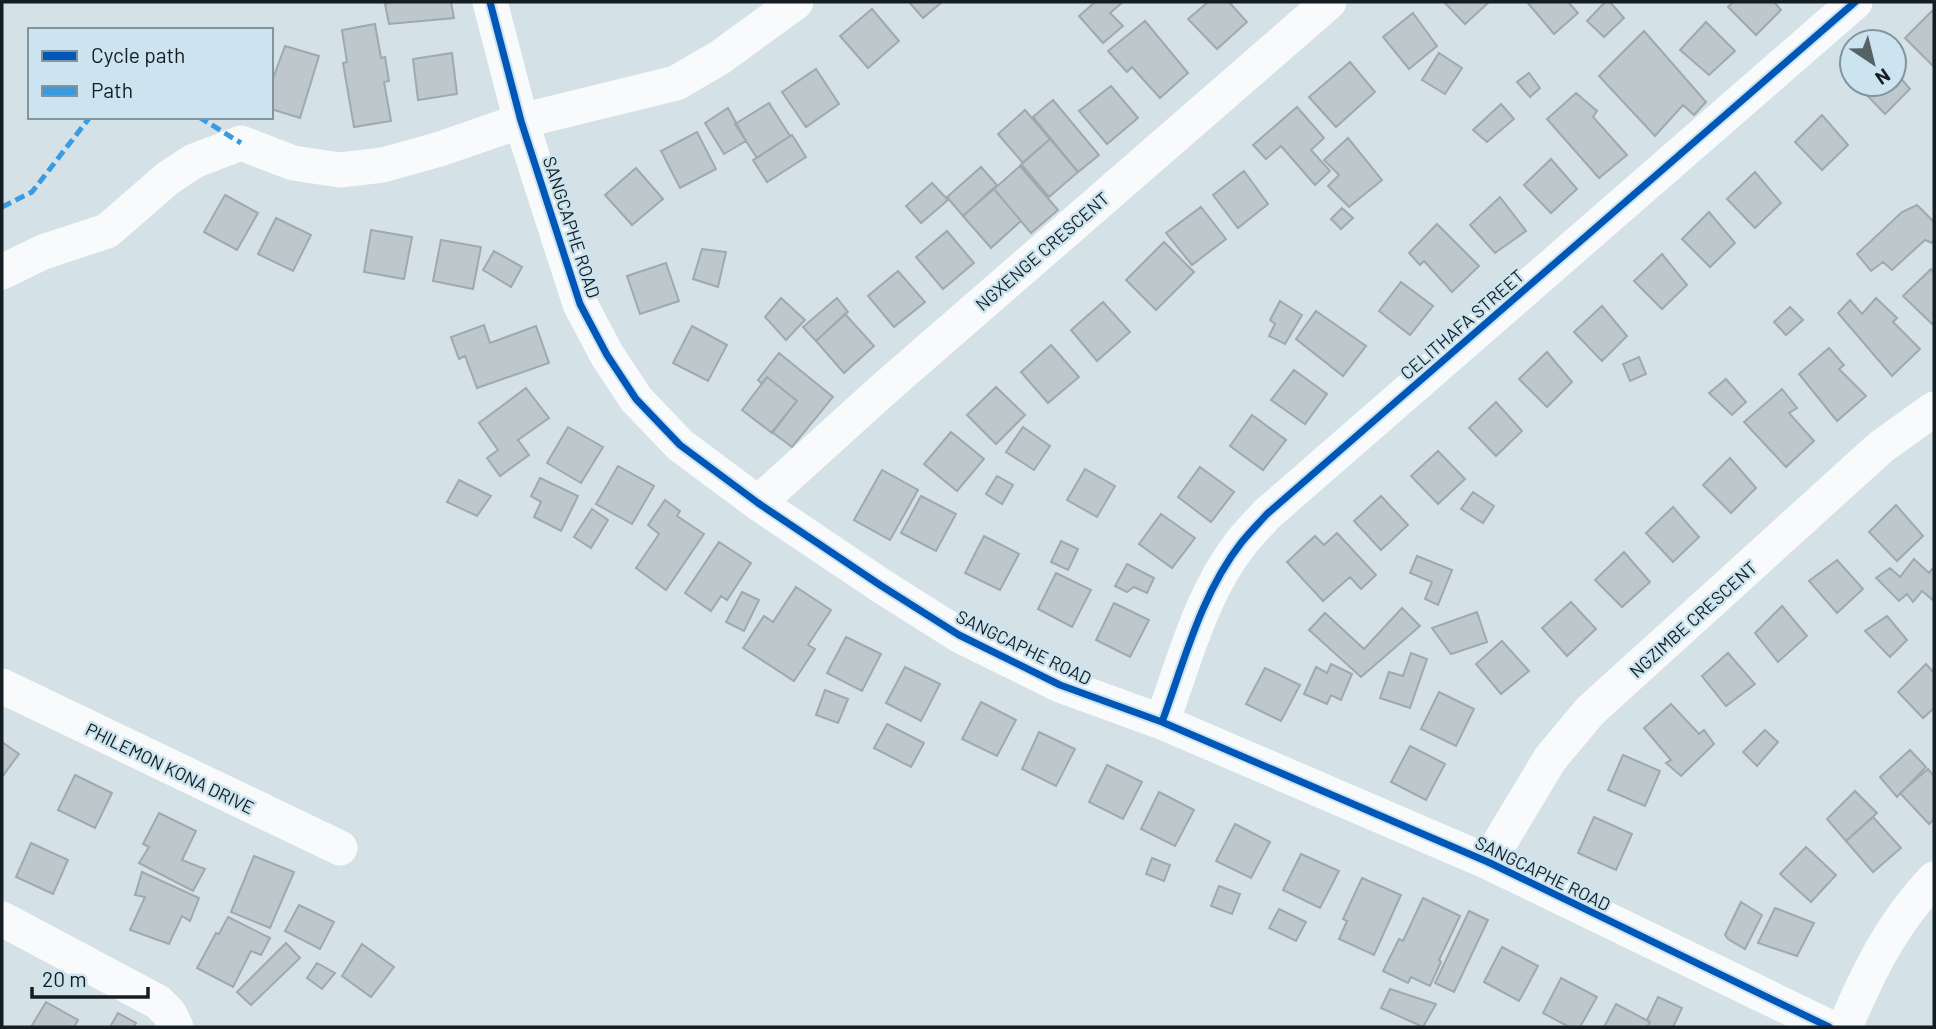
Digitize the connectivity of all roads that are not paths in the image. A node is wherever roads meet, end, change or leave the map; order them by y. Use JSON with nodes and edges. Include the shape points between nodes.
{"nodes":[{"id":1,"x":490,"y":2,"type":"edge"},
{"id":2,"x":796,"y":2,"type":"edge"},
{"id":3,"x":1329,"y":2,"type":"edge"},
{"id":4,"x":1855,"y":2,"type":"edge"},
{"id":5,"x":521,"y":121,"type":"junction"},
{"id":6,"x":2,"y":272,"type":"edge"},
{"id":7,"x":1934,"y":409,"type":"edge"},
{"id":8,"x":758,"y":503,"type":"junction"},
{"id":9,"x":2,"y":686,"type":"edge"},
{"id":10,"x":1162,"y":722,"type":"junction"},
{"id":11,"x":340,"y":848,"type":"dead end"},
{"id":12,"x":1488,"y":862,"type":"junction"},
{"id":13,"x":1934,"y":879,"type":"edge"},
{"id":14,"x":2,"y":919,"type":"edge"},
{"id":15,"x":176,"y":1027,"type":"edge"},
{"id":16,"x":1829,"y":1027,"type":"edge"},
{"id":17,"x":1845,"y":1027,"type":"edge"}],
"edges":[{"from":1,"to":5,"type":"street","name":"SANGCAPHE ROAD"},
{"from":2,"to":5,"type":"street","via":[[676,83]]},
{"from":3,"to":8,"type":"street","name":"NGXENGE CRESCENT"},
{"from":4,"to":10,"type":"street","name":"CELITHAFA STREET","via":[[1267,514],[1241,542],[1203,610]]},
{"from":5,"to":6,"type":"street","via":[[383,166],[340,170],[293,163],[241,143],[194,161],[107,231],[43,252]]},
{"from":5,"to":8,"type":"street","name":"SANGCAPHE ROAD","via":[[580,304],[607,355],[636,399],[680,445]]},
{"from":7,"to":12,"type":"street","name":"NGZIMBE CRESCENT","via":[[1881,447],[1590,711],[1550,759]]},
{"from":8,"to":10,"type":"street","name":"SANGCAPHE ROAD","via":[[959,635],[1060,685]]},
{"from":9,"to":11,"type":"street","name":"PHILEMON KONA DRIVE"},
{"from":10,"to":12,"type":"street","name":"SANGCAPHE ROAD"},
{"from":12,"to":16,"type":"street","name":"SANGCAPHE ROAD"},
{"from":13,"to":17,"type":"street","via":[[1884,943]]},
{"from":14,"to":15,"type":"street","via":[[158,1002]]}]}
